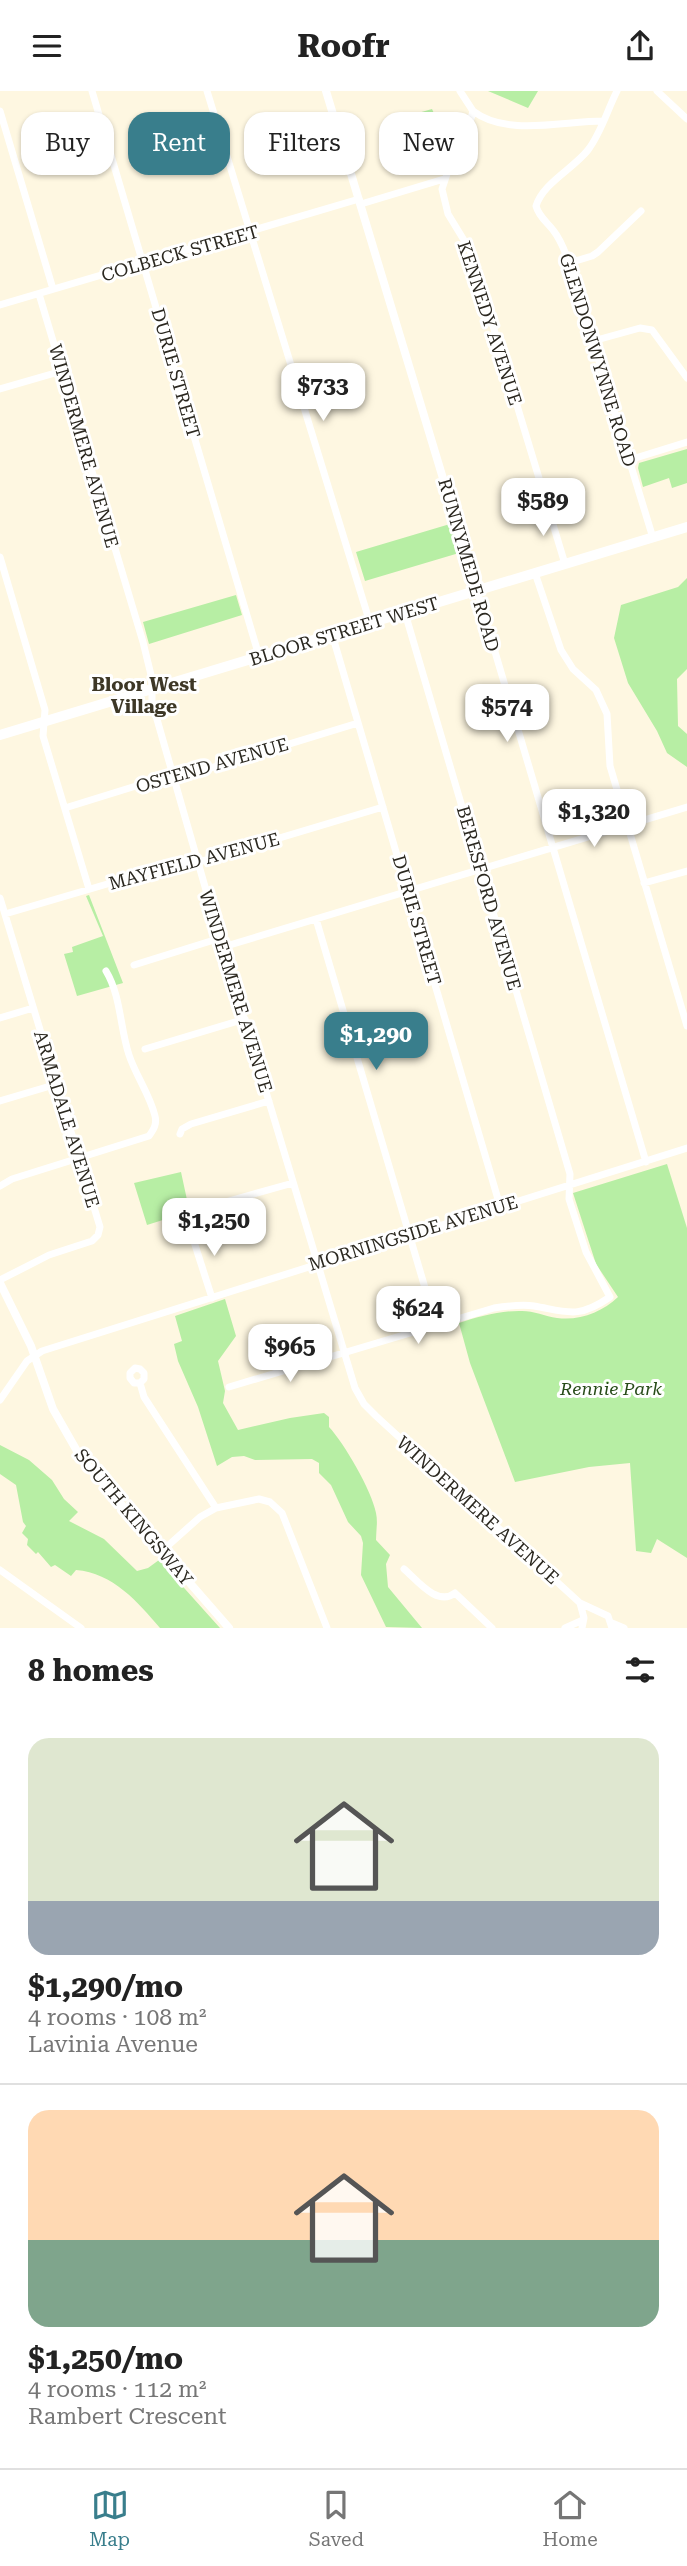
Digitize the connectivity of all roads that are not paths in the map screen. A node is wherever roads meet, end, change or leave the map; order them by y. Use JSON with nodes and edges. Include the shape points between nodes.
{"nodes":[{"id":1,"x":92,"y":91,"type":"edge"},
{"id":2,"x":207,"y":91,"type":"edge"},
{"id":3,"x":326,"y":91,"type":"edge"},
{"id":4,"x":460,"y":91,"type":"edge"},
{"id":5,"x":617,"y":91,"type":"edge"},
{"id":6,"x":657,"y":91,"type":"edge"},
{"id":7,"x":0,"y":111,"type":"edge"},
{"id":8,"x":474,"y":111,"type":"junction"},
{"id":9,"x":687,"y":119,"type":"edge"},
{"id":10,"x":603,"y":121,"type":"junction"},
{"id":11,"x":444,"y":179,"type":"junction"},
{"id":12,"x":360,"y":202,"type":"junction"},
{"id":13,"x":641,"y":211,"type":"dead end"},
{"id":14,"x":251,"y":232,"type":"junction"},
{"id":15,"x":569,"y":263,"type":"junction"},
{"id":16,"x":143,"y":264,"type":"junction"},
{"id":17,"x":53,"y":289,"type":"junction"},
{"id":18,"x":39,"y":294,"type":"junction"},
{"id":19,"x":0,"y":305,"type":"edge"},
{"id":20,"x":593,"y":341,"type":"junction"},
{"id":21,"x":62,"y":371,"type":"junction"},
{"id":22,"x":687,"y":378,"type":"edge"},
{"id":23,"x":0,"y":389,"type":"edge"},
{"id":24,"x":687,"y":442,"type":"edge"},
{"id":25,"x":629,"y":460,"type":"junction"},
{"id":26,"x":687,"y":527,"type":"edge"},
{"id":27,"x":653,"y":538,"type":"junction"},
{"id":28,"x":0,"y":557,"type":"edge"},
{"id":29,"x":565,"y":564,"type":"junction"},
{"id":30,"x":535,"y":573,"type":"junction"},
{"id":31,"x":477,"y":591,"type":"junction"},
{"id":32,"x":405,"y":613,"type":"junction"},
{"id":33,"x":370,"y":623,"type":"junction"},
{"id":34,"x":332,"y":635,"type":"junction"},
{"id":35,"x":260,"y":656,"type":"junction"},
{"id":36,"x":152,"y":690,"type":"junction"},
{"id":37,"x":45,"y":721,"type":"junction"},
{"id":38,"x":358,"y":723,"type":"junction"},
{"id":39,"x":0,"y":735,"type":"edge"},
{"id":40,"x":174,"y":779,"type":"junction"},
{"id":41,"x":383,"y":807,"type":"junction"},
{"id":42,"x":687,"y":807,"type":"edge"},
{"id":43,"x":65,"y":808,"type":"junction"},
{"id":44,"x":627,"y":825,"type":"junction"},
{"id":45,"x":552,"y":847,"type":"junction"},
{"id":46,"x":198,"y":862,"type":"junction"},
{"id":47,"x":481,"y":870,"type":"junction"},
{"id":48,"x":687,"y":871,"type":"edge"},
{"id":49,"x":644,"y":883,"type":"junction"},
{"id":50,"x":89,"y":889,"type":"junction"},
{"id":51,"x":409,"y":891,"type":"junction"},
{"id":52,"x":0,"y":898,"type":"edge"},
{"id":53,"x":5,"y":914,"type":"junction"},
{"id":54,"x":316,"y":919,"type":"junction"},
{"id":55,"x":9,"y":930,"type":"junction"},
{"id":56,"x":0,"y":933,"type":"edge"},
{"id":57,"x":222,"y":944,"type":"junction"},
{"id":58,"x":135,"y":965,"type":"dead end"},
{"id":59,"x":106,"y":971,"type":"dead end"},
{"id":60,"x":33,"y":1008,"type":"junction"},
{"id":61,"x":0,"y":1018,"type":"edge"},
{"id":62,"x":245,"y":1019,"type":"junction"},
{"id":63,"x":687,"y":1026,"type":"edge"},
{"id":64,"x":145,"y":1049,"type":"dead end"},
{"id":65,"x":57,"y":1084,"type":"junction"},
{"id":66,"x":0,"y":1101,"type":"edge"},
{"id":67,"x":269,"y":1101,"type":"junction"},
{"id":68,"x":180,"y":1134,"type":"dead end"},
{"id":69,"x":687,"y":1148,"type":"edge"},
{"id":70,"x":79,"y":1160,"type":"junction"},
{"id":71,"x":646,"y":1162,"type":"junction"},
{"id":72,"x":293,"y":1183,"type":"junction"},
{"id":73,"x":569,"y":1184,"type":"junction"},
{"id":74,"x":0,"y":1186,"type":"edge"},
{"id":75,"x":500,"y":1206,"type":"junction"},
{"id":76,"x":409,"y":1234,"type":"junction"},
{"id":77,"x":317,"y":1263,"type":"junction"},
{"id":78,"x":0,"y":1282,"type":"edge"},
{"id":79,"x":212,"y":1298,"type":"junction"},
{"id":80,"x":436,"y":1325,"type":"junction"},
{"id":81,"x":344,"y":1353,"type":"junction"},
{"id":82,"x":34,"y":1356,"type":"junction"},
{"id":83,"x":140,"y":1383,"type":"dead end"},
{"id":84,"x":229,"y":1387,"type":"dead end"},
{"id":85,"x":0,"y":1400,"type":"edge"},
{"id":86,"x":216,"y":1508,"type":"junction"},
{"id":87,"x":162,"y":1551,"type":"junction"},
{"id":88,"x":404,"y":1569,"type":"dead end"},
{"id":89,"x":0,"y":1570,"type":"edge"},
{"id":90,"x":580,"y":1603,"type":"junction"},
{"id":91,"x":597,"y":1611,"type":"junction"},
{"id":92,"x":583,"y":1624,"type":"edge"},
{"id":93,"x":612,"y":1626,"type":"edge"},
{"id":94,"x":81,"y":1628,"type":"edge"},
{"id":95,"x":229,"y":1628,"type":"edge"},
{"id":96,"x":327,"y":1628,"type":"edge"},
{"id":97,"x":492,"y":1628,"type":"edge"},
{"id":98,"x":565,"y":1628,"type":"edge"},
{"id":99,"x":624,"y":1628,"type":"edge"}],
"edges":[{"from":1,"to":16,"type":"street","name":"DURIE STREET"},
{"from":2,"to":14,"type":"street"},
{"from":3,"to":12,"type":"street","name":"RUNNYMEDE ROAD"},
{"from":4,"to":8,"type":"street"},
{"from":5,"to":10,"type":"street","name":"GLENDONWYNNE ROAD"},
{"from":6,"to":9,"type":"street"},
{"from":7,"to":17,"type":"street"},
{"from":8,"to":10,"type":"street","via":[[489,120],[517,126]]},
{"from":8,"to":11,"type":"street","via":[[465,141]]},
{"from":10,"to":15,"type":"street","name":"GLENDONWYNNE ROAD","via":[[586,152],[542,194],[536,207],[563,245]]},
{"from":11,"to":12,"type":"street","name":"COLBECK STREET"},
{"from":11,"to":29,"type":"street","name":"KENNEDY AVENUE","via":[[446,206],[470,250]]},
{"from":12,"to":14,"type":"street","name":"COLBECK STREET"},
{"from":12,"to":31,"type":"street","name":"RUNNYMEDE ROAD"},
{"from":13,"to":15,"type":"street","via":[[592,256]]},
{"from":14,"to":16,"type":"street","name":"COLBECK STREET"},
{"from":14,"to":33,"type":"street"},
{"from":15,"to":20,"type":"street","name":"GLENDONWYNNE ROAD"},
{"from":16,"to":17,"type":"street","name":"COLBECK STREET"},
{"from":16,"to":35,"type":"street","name":"DURIE STREET"},
{"from":17,"to":18,"type":"street","name":"COLBECK STREET"},
{"from":18,"to":19,"type":"street","name":"COLBECK STREET"},
{"from":18,"to":21,"type":"street","name":"WINDERMERE AVENUE"},
{"from":20,"to":22,"type":"street","via":[[640,328],[652,330]]},
{"from":20,"to":25,"type":"street","name":"GLENDONWYNNE ROAD"},
{"from":21,"to":23,"type":"street"},
{"from":21,"to":36,"type":"street","name":"WINDERMERE AVENUE","via":[[143,642]]},
{"from":24,"to":25,"type":"street"},
{"from":25,"to":27,"type":"street","name":"GLENDONWYNNE ROAD"},
{"from":26,"to":27,"type":"main road","name":"BLOOR STREET WEST"},
{"from":27,"to":29,"type":"main road","name":"BLOOR STREET WEST"},
{"from":28,"to":37,"type":"street"},
{"from":29,"to":30,"type":"main road","name":"BLOOR STREET WEST"},
{"from":30,"to":31,"type":"main road","name":"BLOOR STREET WEST"},
{"from":30,"to":44,"type":"street","via":[[561,650],[596,690],[607,714],[610,766]]},
{"from":31,"to":32,"type":"main road","name":"BLOOR STREET WEST"},
{"from":31,"to":45,"type":"street","name":"RUNNYMEDE ROAD"},
{"from":32,"to":33,"type":"main road","name":"BLOOR STREET WEST"},
{"from":32,"to":47,"type":"street","name":"BERESFORD AVENUE"},
{"from":33,"to":34,"type":"main road","name":"BLOOR STREET WEST"},
{"from":34,"to":35,"type":"main road","name":"BLOOR STREET WEST"},
{"from":34,"to":38,"type":"street","name":"DURIE STREET"},
{"from":35,"to":36,"type":"main road","name":"BLOOR STREET WEST"},
{"from":36,"to":37,"type":"main road","name":"BLOOR STREET WEST"},
{"from":36,"to":40,"type":"street","name":"WINDERMERE AVENUE"},
{"from":37,"to":39,"type":"main road","name":"BLOOR STREET WEST"},
{"from":37,"to":43,"type":"street","via":[[42,733]]},
{"from":38,"to":40,"type":"street","name":"OSTEND AVENUE"},
{"from":38,"to":41,"type":"street","name":"DURIE STREET"},
{"from":40,"to":43,"type":"street","name":"OSTEND AVENUE","via":[[165,777]]},
{"from":40,"to":46,"type":"street","name":"WINDERMERE AVENUE"},
{"from":41,"to":46,"type":"street","name":"MAYFIELD AVENUE"},
{"from":41,"to":51,"type":"street","name":"DURIE STREET"},
{"from":42,"to":44,"type":"street"},
{"from":43,"to":50,"type":"street"},
{"from":44,"to":45,"type":"street"},
{"from":44,"to":49,"type":"street"},
{"from":45,"to":47,"type":"street"},
{"from":45,"to":71,"type":"street","name":"RUNNYMEDE ROAD"},
{"from":46,"to":50,"type":"street","name":"MAYFIELD AVENUE","via":[[189,860]]},
{"from":46,"to":57,"type":"street","name":"WINDERMERE AVENUE"},
{"from":47,"to":51,"type":"street"},
{"from":47,"to":73,"type":"street","name":"BERESFORD AVENUE"},
{"from":48,"to":49,"type":"street"},
{"from":49,"to":63,"type":"street"},
{"from":50,"to":53,"type":"street","name":"MAYFIELD AVENUE"},
{"from":51,"to":54,"type":"street"},
{"from":51,"to":75,"type":"street","name":"DURIE STREET"},
{"from":52,"to":53,"type":"street","name":"ARMADALE AVENUE"},
{"from":53,"to":55,"type":"street","name":"ARMADALE AVENUE"},
{"from":54,"to":57,"type":"street"},
{"from":54,"to":76,"type":"street"},
{"from":55,"to":56,"type":"street"},
{"from":55,"to":60,"type":"street","name":"ARMADALE AVENUE"},
{"from":57,"to":58,"type":"street","via":[[214,940]]},
{"from":57,"to":62,"type":"street","name":"WINDERMERE AVENUE"},
{"from":59,"to":70,"type":"street","via":[[113,983],[128,1054],[155,1125],[149,1136]]},
{"from":60,"to":61,"type":"street"},
{"from":60,"to":65,"type":"street","name":"ARMADALE AVENUE"},
{"from":62,"to":64,"type":"street"},
{"from":62,"to":67,"type":"street","name":"WINDERMERE AVENUE"},
{"from":65,"to":66,"type":"street"},
{"from":65,"to":70,"type":"street","name":"ARMADALE AVENUE"},
{"from":67,"to":68,"type":"street","via":[[191,1124]]},
{"from":67,"to":72,"type":"street","name":"WINDERMERE AVENUE"},
{"from":69,"to":71,"type":"street","name":"MORNINGSIDE AVENUE"},
{"from":70,"to":74,"type":"street"},
{"from":70,"to":78,"type":"street","name":"ARMADALE AVENUE","via":[[99,1223],[98,1235]]},
{"from":71,"to":73,"type":"street","name":"MORNINGSIDE AVENUE"},
{"from":72,"to":77,"type":"street","name":"WINDERMERE AVENUE"},
{"from":72,"to":79,"type":"street","via":[[190,1215],[188,1223]]},
{"from":73,"to":75,"type":"street","name":"MORNINGSIDE AVENUE"},
{"from":73,"to":80,"type":"street","name":"BERESFORD AVENUE","via":[[569,1199],[586,1252],[610,1297],[577,1313],[516,1305]]},
{"from":75,"to":76,"type":"street","name":"MORNINGSIDE AVENUE"},
{"from":76,"to":77,"type":"street","name":"MORNINGSIDE AVENUE"},
{"from":76,"to":80,"type":"street"},
{"from":77,"to":79,"type":"street","name":"MORNINGSIDE AVENUE"},
{"from":77,"to":81,"type":"street","name":"WINDERMERE AVENUE"},
{"from":78,"to":82,"type":"street","name":"SOUTH KINGSWAY"},
{"from":79,"to":82,"type":"street","name":"MORNINGSIDE AVENUE"},
{"from":80,"to":81,"type":"street"},
{"from":81,"to":84,"type":"street"},
{"from":81,"to":90,"type":"street","name":"WINDERMERE AVENUE","via":[[355,1388],[368,1409]]},
{"from":82,"to":85,"type":"street","name":"MORNINGSIDE AVENUE"},
{"from":82,"to":87,"type":"street","name":"SOUTH KINGSWAY","via":[[53,1409],[81,1458]]},
{"from":83,"to":86,"type":"street","via":[[144,1397]]},
{"from":86,"to":87,"type":"street"},
{"from":86,"to":96,"type":"street","via":[[259,1499],[271,1502],[282,1513]]},
{"from":87,"to":95,"type":"street","name":"SOUTH KINGSWAY"},
{"from":88,"to":97,"type":"street","via":[[439,1597],[455,1593]]},
{"from":89,"to":94,"type":"street"},
{"from":90,"to":91,"type":"street","name":"WINDERMERE AVENUE"},
{"from":90,"to":92,"type":"street"},
{"from":91,"to":92,"type":"street"},
{"from":91,"to":93,"type":"street","name":"WINDERMERE AVENUE","via":[[605,1613]]},
{"from":92,"to":98,"type":"street"},
{"from":93,"to":99,"type":"street","name":"WINDERMERE AVENUE"}]}
